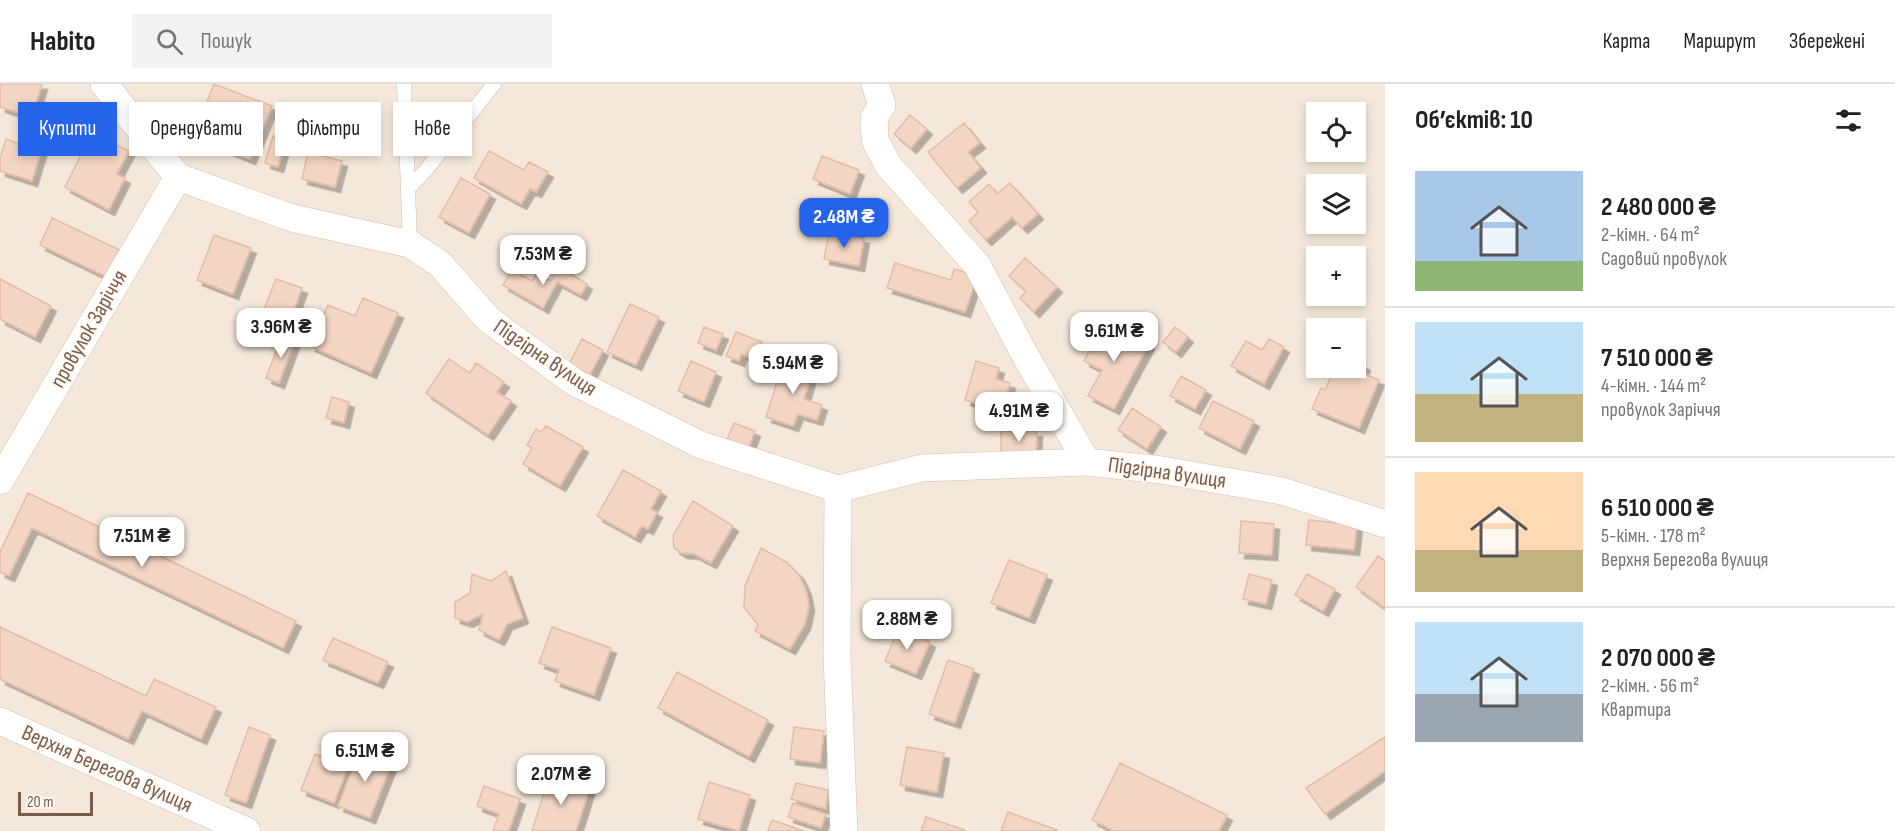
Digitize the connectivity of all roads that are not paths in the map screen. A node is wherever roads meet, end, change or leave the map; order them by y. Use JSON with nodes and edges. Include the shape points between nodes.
{"nodes":[{"id":1,"x":104,"y":84,"type":"edge"},
{"id":2,"x":404,"y":84,"type":"edge"},
{"id":3,"x":495,"y":84,"type":"edge"},
{"id":4,"x":875,"y":84,"type":"edge"},
{"id":5,"x":178,"y":177,"type":"junction"},
{"id":6,"x":408,"y":189,"type":"junction"},
{"id":7,"x":410,"y":244,"type":"junction"},
{"id":8,"x":1087,"y":462,"type":"junction"},
{"id":9,"x":0,"y":481,"type":"edge"},
{"id":10,"x":838,"y":489,"type":"junction"},
{"id":11,"x":1385,"y":524,"type":"edge"},
{"id":12,"x":0,"y":721,"type":"edge"},
{"id":13,"x":247,"y":831,"type":"edge"},
{"id":14,"x":844,"y":831,"type":"edge"}],
"edges":[{"from":1,"to":5,"type":"street"},
{"from":2,"to":6,"type":"lane"},
{"from":3,"to":6,"type":"lane"},
{"from":4,"to":8,"type":"street","via":[[882,105],[874,118],[875,140],[888,165],[977,265]]},
{"from":5,"to":7,"type":"street","name":"Підгірна вулиця","via":[[292,218]]},
{"from":5,"to":9,"type":"street","name":"провулок Заріччя"},
{"from":6,"to":7,"type":"lane"},
{"from":7,"to":10,"type":"street","name":"Підгірна вулиця","via":[[440,264],[489,320],[574,382],[700,445]]},
{"from":8,"to":10,"type":"street","name":"Підгірна вулиця","via":[[922,468]]},
{"from":8,"to":11,"type":"street","name":"Підгірна вулиця","via":[[1162,470],[1282,491]]},
{"from":10,"to":14,"type":"street","via":[[837,657]]},
{"from":12,"to":13,"type":"street","name":"Верхня Берегова вулиця"}]}
